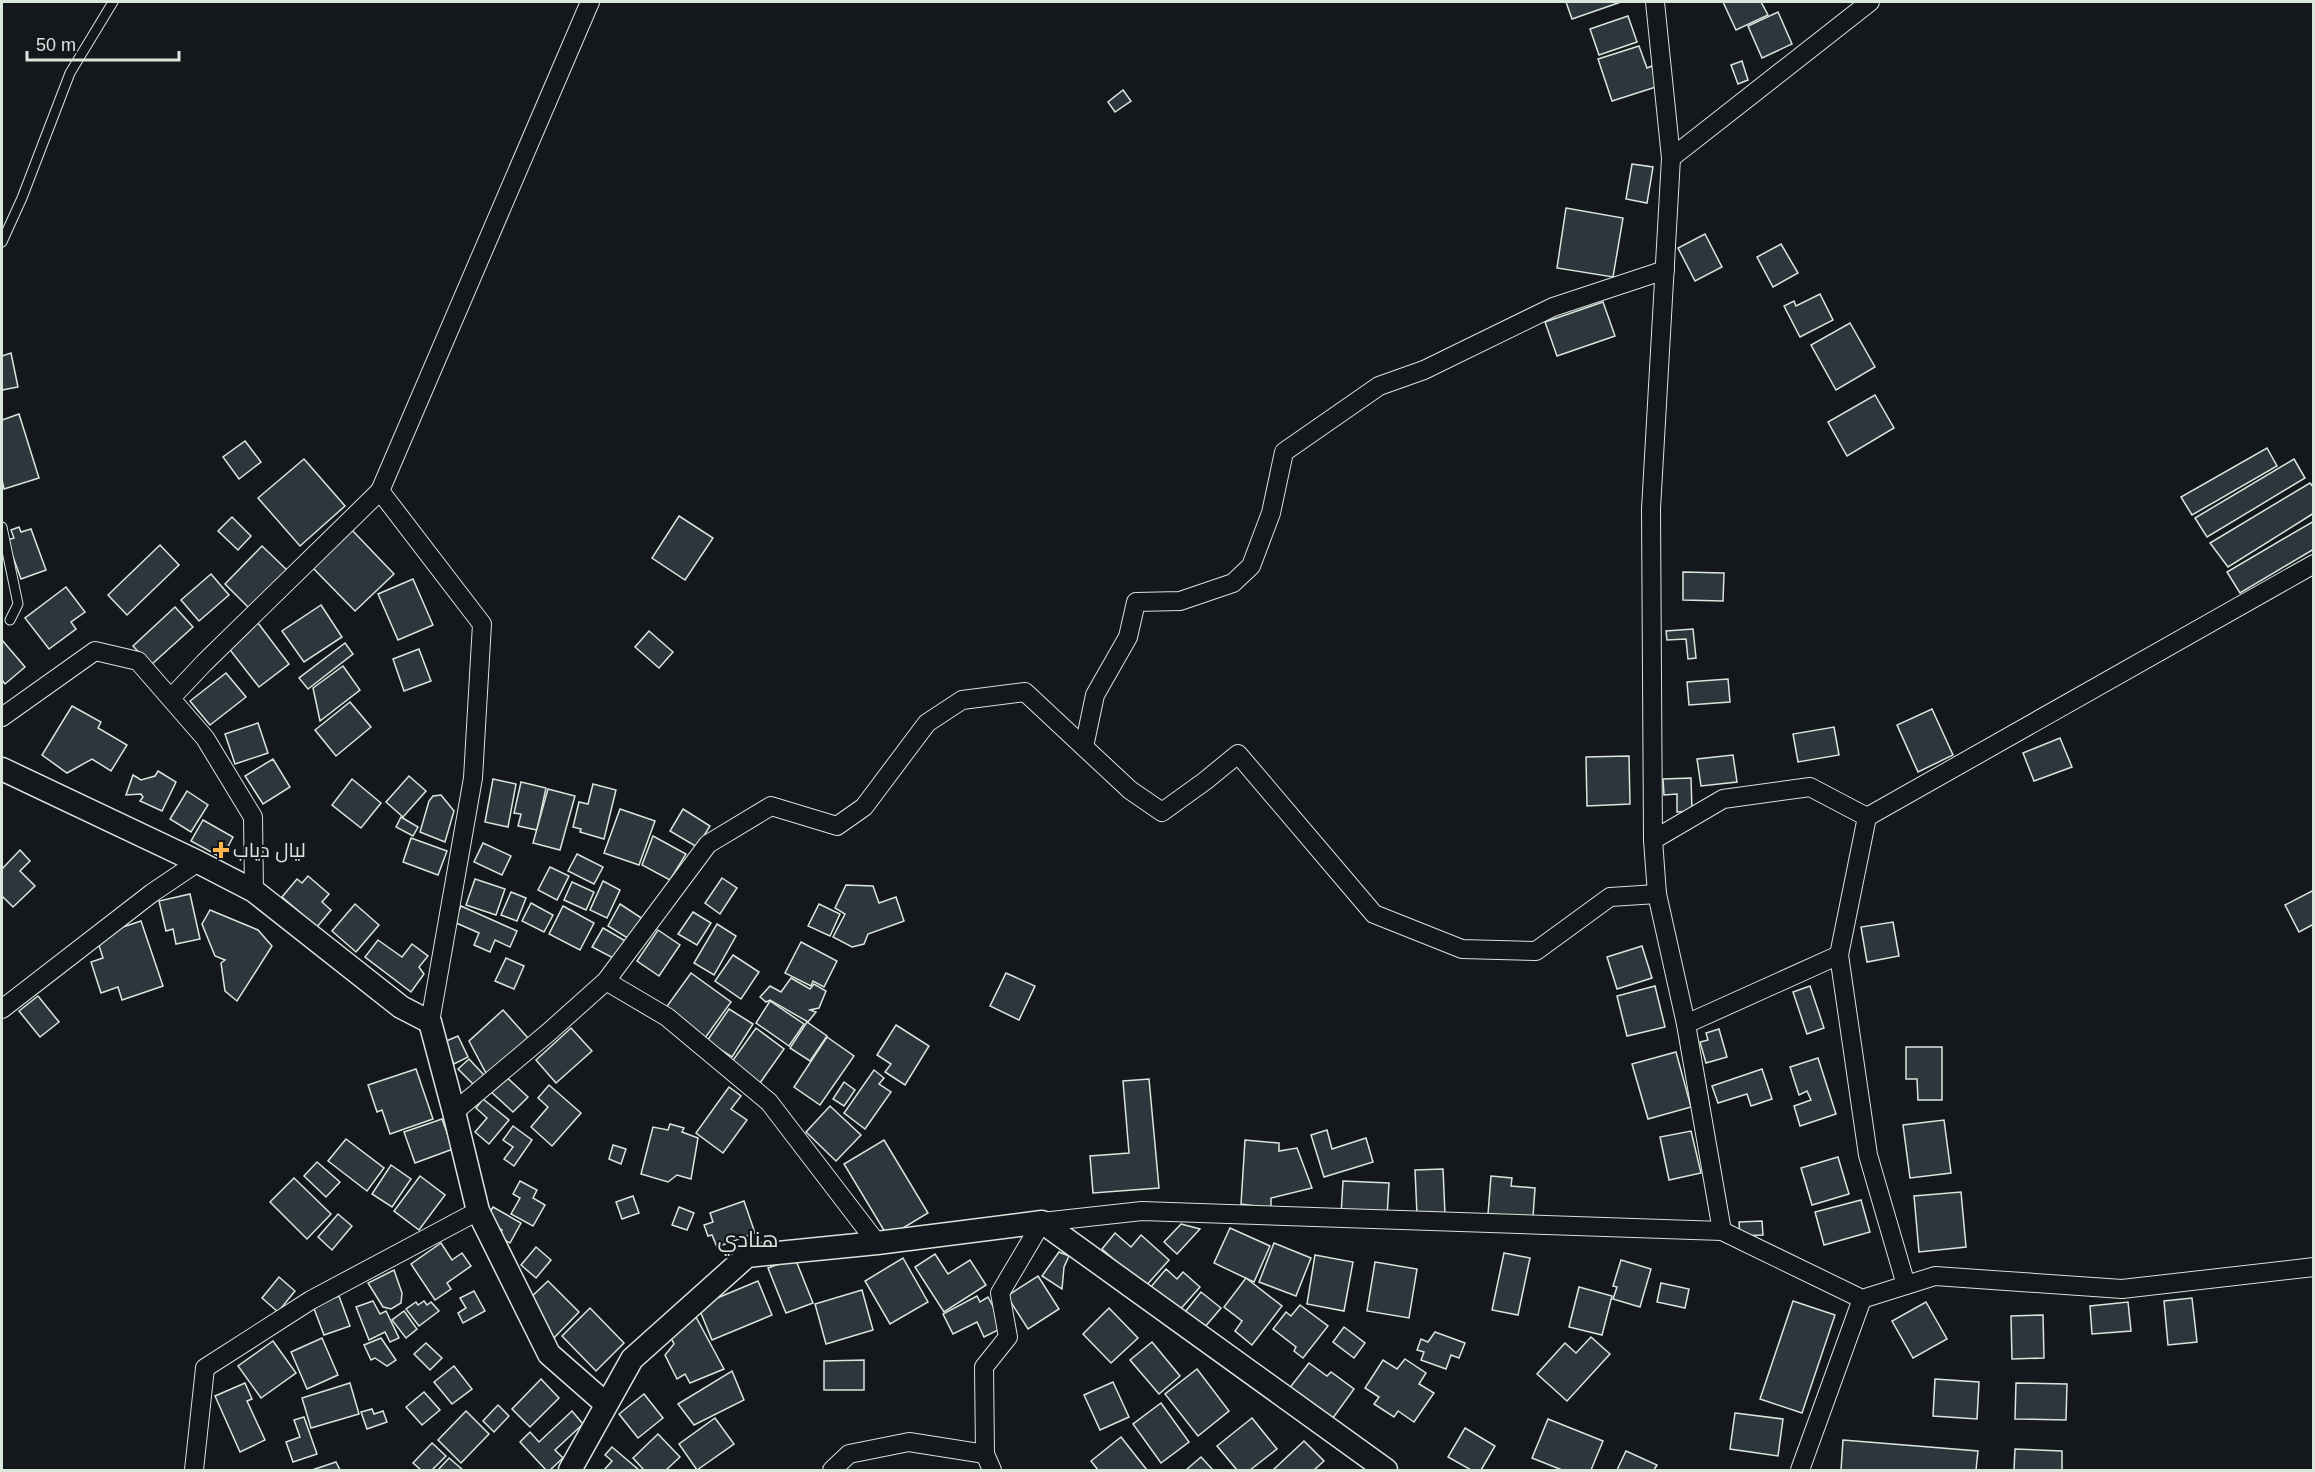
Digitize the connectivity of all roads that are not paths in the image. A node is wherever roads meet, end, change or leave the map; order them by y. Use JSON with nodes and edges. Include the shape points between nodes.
{"nodes":[{"id":1,"x":112,"y":2,"type":"edge"},
{"id":2,"x":590,"y":2,"type":"edge"},
{"id":3,"x":1655,"y":2,"type":"edge"},
{"id":4,"x":1870,"y":2,"type":"edge"},
{"id":5,"x":1671,"y":158,"type":"junction"},
{"id":6,"x":2,"y":242,"type":"edge"},
{"id":7,"x":1665,"y":270,"type":"junction"},
{"id":8,"x":380,"y":491,"type":"junction"},
{"id":9,"x":2,"y":527,"type":"edge"},
{"id":10,"x":2313,"y":564,"type":"edge"},
{"id":11,"x":10,"y":620,"type":"dead end"},
{"id":12,"x":171,"y":698,"type":"junction"},
{"id":13,"x":2,"y":717,"type":"edge"},
{"id":14,"x":1084,"y":747,"type":"junction"},
{"id":15,"x":2,"y":768,"type":"edge"},
{"id":16,"x":1867,"y":817,"type":"junction"},
{"id":17,"x":1653,"y":840,"type":"junction"},
{"id":18,"x":198,"y":862,"type":"junction"},
{"id":19,"x":254,"y":891,"type":"junction"},
{"id":20,"x":1658,"y":894,"type":"junction"},
{"id":21,"x":1839,"y":955,"type":"junction"},
{"id":22,"x":606,"y":981,"type":"junction"},
{"id":23,"x":2,"y":1009,"type":"edge"},
{"id":24,"x":430,"y":1022,"type":"junction"},
{"id":25,"x":1686,"y":1024,"type":"junction"},
{"id":26,"x":454,"y":1112,"type":"junction"},
{"id":27,"x":478,"y":1211,"type":"junction"},
{"id":28,"x":1042,"y":1222,"type":"junction"},
{"id":29,"x":1722,"y":1231,"type":"junction"},
{"id":30,"x":877,"y":1243,"type":"junction"},
{"id":31,"x":2313,"y":1267,"type":"edge"},
{"id":32,"x":1906,"y":1285,"type":"junction"},
{"id":33,"x":1862,"y":1299,"type":"junction"},
{"id":34,"x":606,"y":1404,"type":"junction"},
{"id":35,"x":988,"y":1462,"type":"edge"},
{"id":36,"x":194,"y":1470,"type":"edge"},
{"id":37,"x":570,"y":1470,"type":"edge"},
{"id":38,"x":832,"y":1470,"type":"edge"},
{"id":39,"x":1386,"y":1470,"type":"edge"},
{"id":40,"x":1800,"y":1470,"type":"edge"}],
"edges":[{"from":1,"to":6,"type":"lane","via":[[70,72]]},
{"from":2,"to":8,"type":"street"},
{"from":3,"to":5,"type":"street"},
{"from":4,"to":5,"type":"street"},
{"from":5,"to":7,"type":"street"},
{"from":7,"to":14,"type":"street","via":[[1553,307],[1424,370],[1378,386],[1284,452],[1270,513],[1251,566],[1233,583],[1180,601],[1136,602],[1128,637],[1095,694]]},
{"from":7,"to":17,"type":"street","via":[[1651,509]]},
{"from":8,"to":12,"type":"street"},
{"from":8,"to":24,"type":"street","via":[[482,624],[474,778]]},
{"from":9,"to":11,"type":"lane","via":[[18,604]]},
{"from":10,"to":16,"type":"street"},
{"from":12,"to":13,"type":"street","via":[[138,661],[95,651]]},
{"from":12,"to":19,"type":"street","via":[[206,738],[253,818]]},
{"from":14,"to":20,"type":"street","via":[[1130,790],[1162,812],[1238,754],[1374,914],[1462,949],[1536,951],[1610,897]]},
{"from":14,"to":22,"type":"street","via":[[1025,692],[962,700],[927,723],[864,807],[837,826],[771,806],[708,844]]},
{"from":15,"to":18,"type":"street"},
{"from":16,"to":17,"type":"street","via":[[1810,788],[1723,799]]},
{"from":16,"to":21,"type":"street"},
{"from":17,"to":20,"type":"street"},
{"from":18,"to":19,"type":"street"},
{"from":18,"to":23,"type":"street"},
{"from":19,"to":24,"type":"street","via":[[401,1007]]},
{"from":20,"to":25,"type":"street"},
{"from":21,"to":25,"type":"street"},
{"from":21,"to":32,"type":"street","via":[[1868,1155]]},
{"from":22,"to":26,"type":"street"},
{"from":22,"to":30,"type":"street","via":[[667,1017],[769,1102]]},
{"from":24,"to":26,"type":"street"},
{"from":25,"to":29,"type":"street"},
{"from":26,"to":27,"type":"street"},
{"from":27,"to":34,"type":"street","via":[[549,1354]]},
{"from":27,"to":36,"type":"street","via":[[311,1300],[205,1368]]},
{"from":28,"to":29,"type":"street","via":[[1142,1211]]},
{"from":28,"to":30,"type":"street"},
{"from":28,"to":35,"type":"street","via":[[1000,1293],[1008,1337],[984,1367]]},
{"from":28,"to":39,"type":"street"},
{"from":29,"to":33,"type":"street"},
{"from":30,"to":34,"type":"street","via":[[747,1256],[632,1359]]},
{"from":31,"to":32,"type":"street","via":[[2122,1289],[1935,1276]]},
{"from":32,"to":33,"type":"street"},
{"from":33,"to":40,"type":"street"},
{"from":34,"to":37,"type":"street"},
{"from":35,"to":38,"type":"street","via":[[909,1442],[849,1454]]}]}
